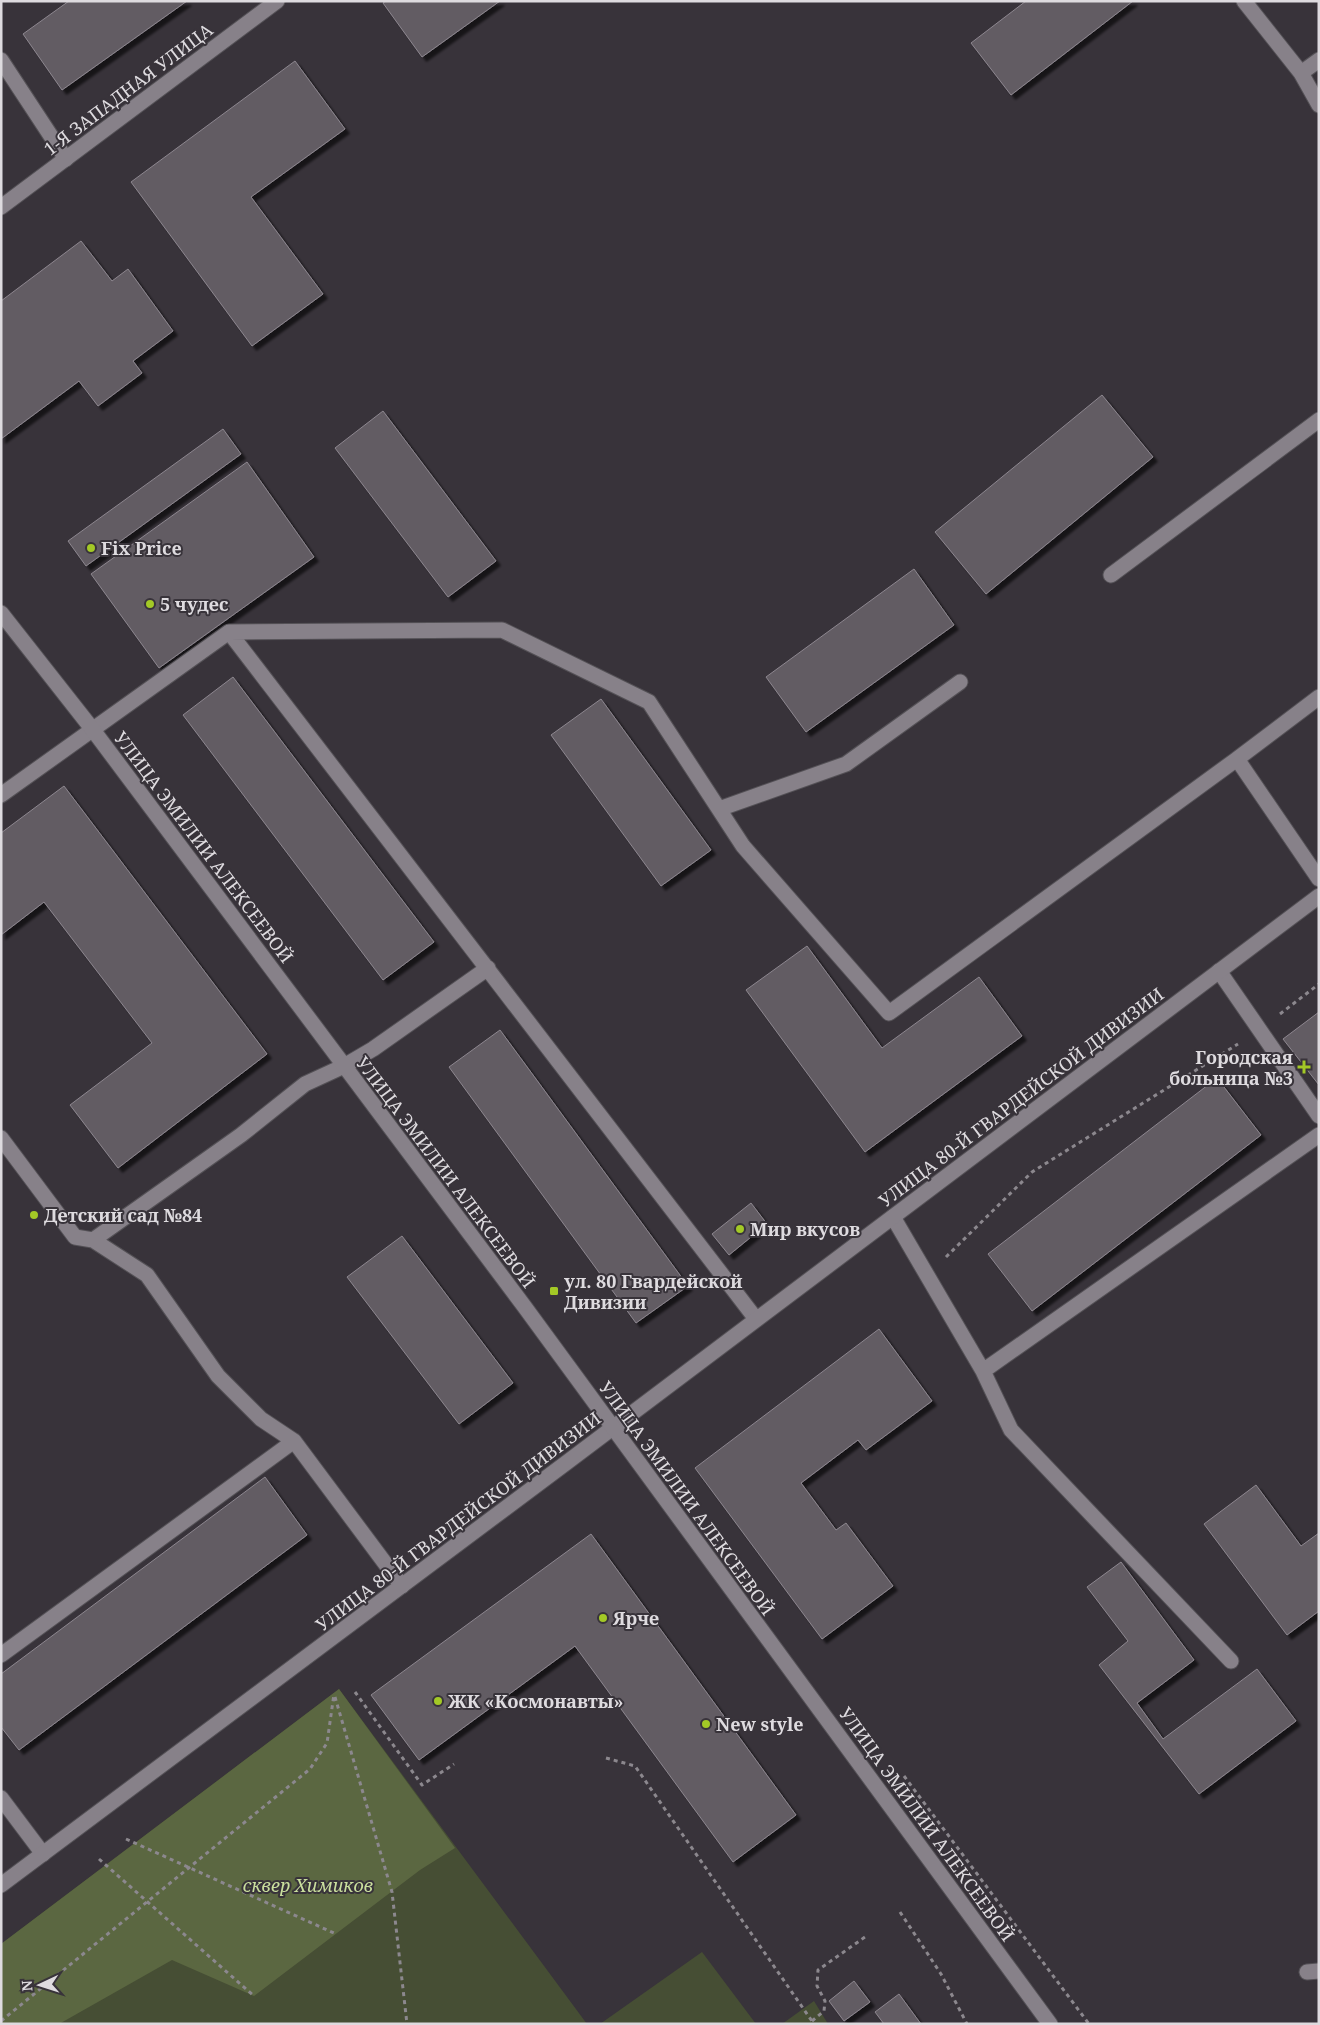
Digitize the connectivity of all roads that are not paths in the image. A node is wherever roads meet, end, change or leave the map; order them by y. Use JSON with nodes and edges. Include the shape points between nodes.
{"nodes":[{"id":1,"x":278,"y":1,"type":"edge"},
{"id":2,"x":1244,"y":1,"type":"edge"},
{"id":3,"x":1,"y":60,"type":"edge"},
{"id":4,"x":1319,"y":60,"type":"edge"},
{"id":5,"x":1301,"y":73,"type":"junction"},
{"id":6,"x":1319,"y":105,"type":"edge"},
{"id":7,"x":66,"y":159,"type":"junction"},
{"id":8,"x":1,"y":207,"type":"edge"},
{"id":9,"x":1319,"y":420,"type":"edge"},
{"id":10,"x":1110,"y":575,"type":"dead end"},
{"id":11,"x":1,"y":613,"type":"edge"},
{"id":12,"x":229,"y":632,"type":"junction"},
{"id":13,"x":960,"y":682,"type":"dead end"},
{"id":14,"x":1319,"y":697,"type":"edge"},
{"id":15,"x":93,"y":730,"type":"junction"},
{"id":16,"x":1237,"y":760,"type":"junction"},
{"id":17,"x":1,"y":795,"type":"edge"},
{"id":18,"x":719,"y":809,"type":"junction"},
{"id":19,"x":1319,"y":879,"type":"edge"},
{"id":20,"x":1319,"y":896,"type":"edge"},
{"id":21,"x":488,"y":968,"type":"junction"},
{"id":22,"x":1219,"y":970,"type":"junction"},
{"id":23,"x":344,"y":1066,"type":"junction"},
{"id":24,"x":1319,"y":1116,"type":"edge"},
{"id":25,"x":1319,"y":1135,"type":"edge"},
{"id":26,"x":1,"y":1138,"type":"edge"},
{"id":27,"x":893,"y":1217,"type":"junction"},
{"id":28,"x":93,"y":1240,"type":"junction"},
{"id":29,"x":756,"y":1319,"type":"junction"},
{"id":30,"x":983,"y":1371,"type":"junction"},
{"id":31,"x":613,"y":1428,"type":"junction"},
{"id":32,"x":294,"y":1442,"type":"junction"},
{"id":33,"x":402,"y":1586,"type":"junction"},
{"id":34,"x":1,"y":1655,"type":"edge"},
{"id":35,"x":1231,"y":1660,"type":"dead end"},
{"id":36,"x":1,"y":1798,"type":"edge"},
{"id":37,"x":43,"y":1854,"type":"junction"},
{"id":38,"x":1,"y":1886,"type":"edge"},
{"id":39,"x":1050,"y":2024,"type":"edge"}],
"edges":[{"from":1,"to":7,"type":"street","name":"1-Я ЗАПАДНАЯ УЛИЦА"},
{"from":2,"to":5,"type":"street"},
{"from":3,"to":7,"type":"street"},
{"from":4,"to":5,"type":"street"},
{"from":5,"to":6,"type":"street"},
{"from":7,"to":8,"type":"street","name":"1-Я ЗАПАДНАЯ УЛИЦА"},
{"from":9,"to":10,"type":"street"},
{"from":11,"to":15,"type":"street","name":"УЛИЦА ЭМИЛИИ АЛЕКСЕЕВОЙ"},
{"from":12,"to":15,"type":"street"},
{"from":12,"to":18,"type":"street","via":[[502,630],[649,702]]},
{"from":12,"to":21,"type":"street"},
{"from":13,"to":18,"type":"street","via":[[846,764]]},
{"from":14,"to":16,"type":"street"},
{"from":15,"to":17,"type":"street"},
{"from":15,"to":23,"type":"street","name":"УЛИЦА ЭМИЛИИ АЛЕКСЕЕВОЙ"},
{"from":16,"to":18,"type":"street","via":[[889,1013],[743,846]]},
{"from":16,"to":19,"type":"street"},
{"from":20,"to":22,"type":"street","name":"УЛИЦА 80-Й ГВАРДЕЙСКОЙ ДИВИЗИИ"},
{"from":21,"to":23,"type":"street"},
{"from":21,"to":29,"type":"street"},
{"from":22,"to":24,"type":"street"},
{"from":22,"to":27,"type":"street","name":"УЛИЦА 80-Й ГВАРДЕЙСКОЙ ДИВИЗИИ"},
{"from":23,"to":28,"type":"street","via":[[305,1084],[241,1135]]},
{"from":23,"to":31,"type":"street","name":"УЛИЦА ЭМИЛИИ АЛЕКСЕЕВОЙ"},
{"from":25,"to":30,"type":"street"},
{"from":26,"to":28,"type":"street","via":[[75,1237]]},
{"from":27,"to":29,"type":"street","name":"УЛИЦА 80-Й ГВАРДЕЙСКОЙ ДИВИЗИИ"},
{"from":27,"to":30,"type":"street"},
{"from":28,"to":32,"type":"street","via":[[147,1275],[218,1376],[261,1418]]},
{"from":29,"to":31,"type":"street","name":"УЛИЦА 80-Й ГВАРДЕЙСКОЙ ДИВИЗИИ"},
{"from":30,"to":35,"type":"street","via":[[1011,1430]]},
{"from":31,"to":33,"type":"street","name":"УЛИЦА 80-Й ГВАРДЕЙСКОЙ ДИВИЗИИ"},
{"from":31,"to":39,"type":"street","name":"УЛИЦА ЭМИЛИИ АЛЕКСЕЕВОЙ"},
{"from":32,"to":33,"type":"street"},
{"from":32,"to":34,"type":"street"},
{"from":33,"to":37,"type":"street","name":"УЛИЦА 80-Й ГВАРДЕЙСКОЙ ДИВИЗИИ"},
{"from":36,"to":37,"type":"street"},
{"from":37,"to":38,"type":"street","name":"УЛИЦА 80-Й ГВАРДЕЙСКОЙ ДИВИЗИИ"}]}
